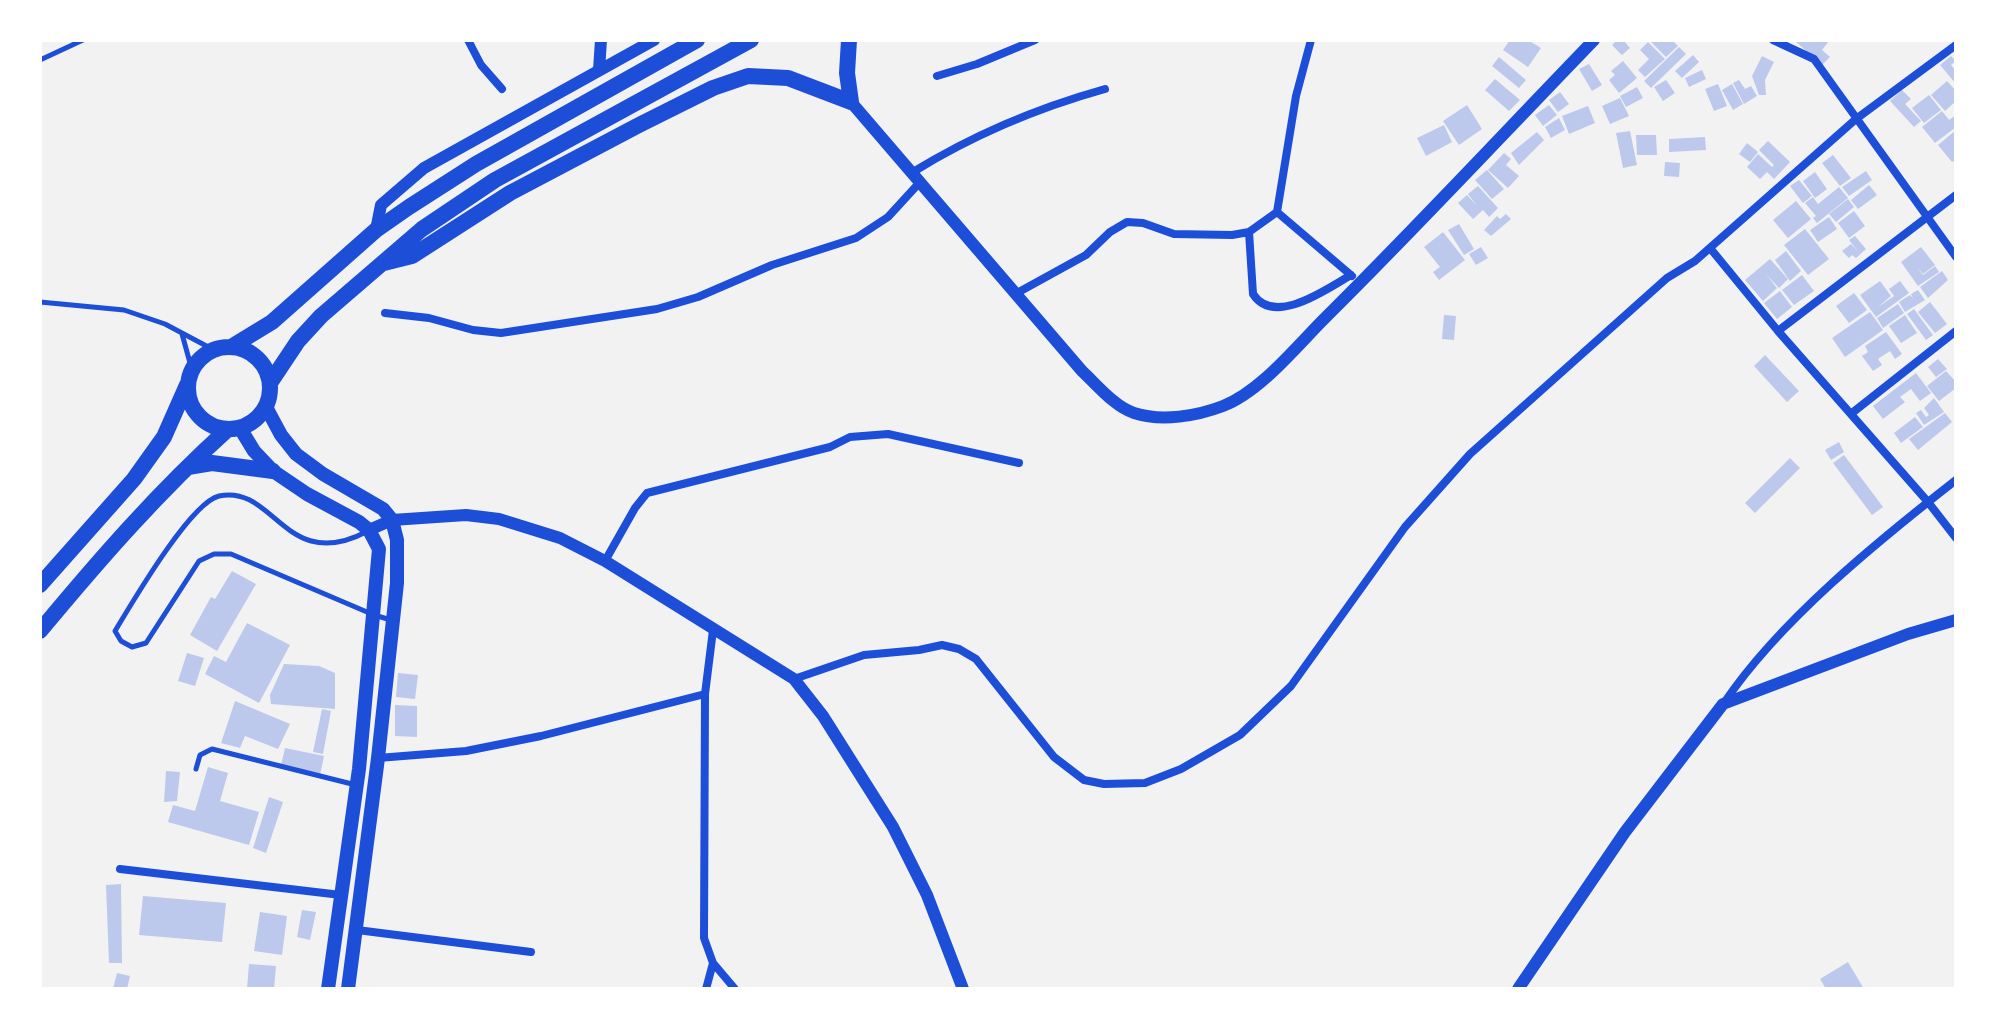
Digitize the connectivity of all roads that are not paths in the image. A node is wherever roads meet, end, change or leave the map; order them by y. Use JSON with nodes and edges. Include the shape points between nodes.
{"nodes":[{"id":1,"x":83,"y":40,"type":"edge"},
{"id":2,"x":468,"y":40,"type":"edge"},
{"id":3,"x":601,"y":40,"type":"edge"},
{"id":4,"x":654,"y":40,"type":"edge"},
{"id":5,"x":697,"y":40,"type":"edge"},
{"id":6,"x":751,"y":40,"type":"edge"},
{"id":7,"x":849,"y":40,"type":"edge"},
{"id":8,"x":1035,"y":40,"type":"edge"},
{"id":9,"x":1311,"y":40,"type":"edge"},
{"id":10,"x":1594,"y":40,"type":"edge"},
{"id":11,"x":1773,"y":40,"type":"edge"},
{"id":12,"x":1956,"y":45,"type":"edge"},
{"id":13,"x":40,"y":60,"type":"edge"},
{"id":14,"x":599,"y":70,"type":"junction"},
{"id":15,"x":937,"y":76,"type":"dead end"},
{"id":16,"x":502,"y":89,"type":"dead end"},
{"id":17,"x":1105,"y":89,"type":"dead end"},
{"id":18,"x":851,"y":102,"type":"junction"},
{"id":19,"x":1856,"y":119,"type":"junction"},
{"id":20,"x":917,"y":177,"type":"junction"},
{"id":21,"x":1956,"y":195,"type":"edge"},
{"id":22,"x":1277,"y":212,"type":"junction"},
{"id":23,"x":1928,"y":217,"type":"junction"},
{"id":24,"x":376,"y":230,"type":"junction"},
{"id":25,"x":1249,"y":232,"type":"junction"},
{"id":26,"x":1710,"y":248,"type":"junction"},
{"id":27,"x":1956,"y":257,"type":"edge"},
{"id":28,"x":378,"y":265,"type":"junction"},
{"id":29,"x":1355,"y":279,"type":"junction"},
{"id":30,"x":1017,"y":293,"type":"junction"},
{"id":31,"x":40,"y":302,"type":"edge"},
{"id":32,"x":385,"y":313,"type":"dead end"},
{"id":33,"x":1778,"y":331,"type":"junction"},
{"id":34,"x":1956,"y":331,"type":"edge"},
{"id":35,"x":182,"y":333,"type":"junction"},
{"id":36,"x":223,"y":349,"type":"junction"},
{"id":37,"x":190,"y":377,"type":"junction"},
{"id":38,"x":270,"y":383,"type":"junction"},
{"id":39,"x":266,"y":407,"type":"junction"},
{"id":40,"x":1852,"y":413,"type":"junction"},
{"id":41,"x":234,"y":428,"type":"junction"},
{"id":42,"x":1019,"y":463,"type":"dead end"},
{"id":43,"x":186,"y":467,"type":"junction"},
{"id":44,"x":273,"y":471,"type":"junction"},
{"id":45,"x":1956,"y":480,"type":"edge"},
{"id":46,"x":1928,"y":502,"type":"junction"},
{"id":47,"x":392,"y":520,"type":"junction"},
{"id":48,"x":369,"y":530,"type":"junction"},
{"id":49,"x":1956,"y":538,"type":"edge"},
{"id":50,"x":605,"y":561,"type":"junction"},
{"id":51,"x":40,"y":585,"type":"edge"},
{"id":52,"x":374,"y":615,"type":"junction"},
{"id":53,"x":1956,"y":620,"type":"edge"},
{"id":54,"x":392,"y":621,"type":"junction"},
{"id":55,"x":713,"y":630,"type":"junction"},
{"id":56,"x":40,"y":631,"type":"edge"},
{"id":57,"x":794,"y":679,"type":"junction"},
{"id":58,"x":705,"y":694,"type":"junction"},
{"id":59,"x":1723,"y":704,"type":"junction"},
{"id":60,"x":378,"y":758,"type":"junction"},
{"id":61,"x":196,"y":769,"type":"dead end"},
{"id":62,"x":357,"y":785,"type":"junction"},
{"id":63,"x":120,"y":869,"type":"dead end"},
{"id":64,"x":341,"y":895,"type":"junction"},
{"id":65,"x":357,"y":930,"type":"junction"},
{"id":66,"x":531,"y":952,"type":"dead end"},
{"id":67,"x":713,"y":963,"type":"junction"},
{"id":68,"x":328,"y":989,"type":"edge"},
{"id":69,"x":348,"y":989,"type":"edge"},
{"id":70,"x":706,"y":989,"type":"edge"},
{"id":71,"x":735,"y":989,"type":"edge"},
{"id":72,"x":963,"y":989,"type":"edge"},
{"id":73,"x":1518,"y":989,"type":"edge"}],
"edges":[{"from":1,"to":13,"type":"lane"},
{"from":2,"to":16,"type":"street"},
{"from":3,"to":14,"type":"street"},
{"from":4,"to":14,"type":"street"},
{"from":5,"to":24,"type":"highway","via":[[476,164]]},
{"from":6,"to":28,"type":"highway","via":[[495,180]]},
{"from":7,"to":18,"type":"highway"},
{"from":8,"to":15,"type":"street"},
{"from":9,"to":22,"type":"street"},
{"from":10,"to":29,"type":"street"},
{"from":11,"to":19,"type":"street","via":[[1814,59]]},
{"from":12,"to":19,"type":"street"},
{"from":14,"to":24,"type":"street","via":[[424,168],[381,205]]},
{"from":17,"to":20,"type":"street","via":[[1022,115],[958,145]]},
{"from":18,"to":20,"type":"street"},
{"from":18,"to":28,"type":"highway","via":[[788,78],[748,76],[701,94],[510,193],[412,256]]},
{"from":19,"to":23,"type":"street"},
{"from":19,"to":26,"type":"street"},
{"from":20,"to":30,"type":"street"},
{"from":20,"to":32,"type":"street","via":[[888,217],[856,238],[657,309],[501,333]]},
{"from":21,"to":23,"type":"street"},
{"from":22,"to":25,"type":"street"},
{"from":22,"to":29,"type":"street"},
{"from":23,"to":27,"type":"street"},
{"from":23,"to":33,"type":"street"},
{"from":24,"to":36,"type":"highway","via":[[272,322]]},
{"from":25,"to":29,"type":"street","via":[[1258,303],[1270,308],[1293,304]]},
{"from":25,"to":30,"type":"street","via":[[1174,234],[1127,222],[1086,255]]},
{"from":26,"to":33,"type":"street"},
{"from":26,"to":57,"type":"street","via":[[1667,278],[1470,454],[1405,527],[1291,686],[1240,735],[1181,769],[1145,783],[1084,780],[1054,757],[976,659],[942,645],[864,655]]},
{"from":28,"to":38,"type":"highway","via":[[306,332]]},
{"from":29,"to":30,"type":"street","via":[[1257,386],[1227,405],[1197,415],[1161,417],[1132,413],[1104,392]]},
{"from":31,"to":35,"type":"lane","via":[[124,310]]},
{"from":33,"to":40,"type":"street"},
{"from":34,"to":40,"type":"street"},
{"from":35,"to":36,"type":"lane"},
{"from":35,"to":37,"type":"lane"},
{"from":36,"to":37,"type":"highway","via":[[201,358]]},
{"from":36,"to":38,"type":"highway","via":[[245,350],[257,358]]},
{"from":37,"to":41,"type":"highway","via":[[194,410],[215,427]]},
{"from":37,"to":51,"type":"highway","via":[[164,437],[134,479]]},
{"from":38,"to":39,"type":"highway"},
{"from":39,"to":41,"type":"highway","via":[[251,423]]},
{"from":39,"to":47,"type":"main road","via":[[296,454]]},
{"from":40,"to":46,"type":"street"},
{"from":41,"to":43,"type":"highway"},
{"from":41,"to":44,"type":"main road"},
{"from":42,"to":50,"type":"street","via":[[888,434],[850,437],[830,447],[647,493]]},
{"from":43,"to":44,"type":"highway","via":[[212,463]]},
{"from":43,"to":56,"type":"highway"},
{"from":44,"to":48,"type":"main road"},
{"from":45,"to":46,"type":"street"},
{"from":46,"to":49,"type":"street"},
{"from":46,"to":59,"type":"street","via":[[1830,586],[1746,669]]},
{"from":47,"to":48,"type":"street"},
{"from":47,"to":50,"type":"street","via":[[466,515],[499,519],[560,538]]},
{"from":47,"to":54,"type":"main road","via":[[397,583]]},
{"from":48,"to":52,"type":"main road","via":[[379,549]]},
{"from":48,"to":52,"type":"lane","via":[[351,540],[308,542],[242,497],[217,496],[199,509],[150,572],[115,631],[132,647],[146,643],[199,561],[214,554],[231,554]]},
{"from":50,"to":55,"type":"street"},
{"from":52,"to":54,"type":"lane"},
{"from":52,"to":62,"type":"main road"},
{"from":53,"to":59,"type":"street"},
{"from":54,"to":60,"type":"main road"},
{"from":55,"to":57,"type":"street"},
{"from":55,"to":58,"type":"street"},
{"from":57,"to":72,"type":"street","via":[[893,827],[927,895]]},
{"from":58,"to":60,"type":"street","via":[[466,751]]},
{"from":58,"to":67,"type":"street","via":[[704,938]]},
{"from":59,"to":73,"type":"street","via":[[1625,832]]},
{"from":60,"to":65,"type":"main road"},
{"from":61,"to":62,"type":"lane","via":[[200,755],[212,749]]},
{"from":62,"to":64,"type":"main road"},
{"from":63,"to":64,"type":"street"},
{"from":64,"to":68,"type":"main road"},
{"from":65,"to":66,"type":"street"},
{"from":65,"to":69,"type":"main road"},
{"from":67,"to":70,"type":"street"},
{"from":67,"to":71,"type":"street"}]}
